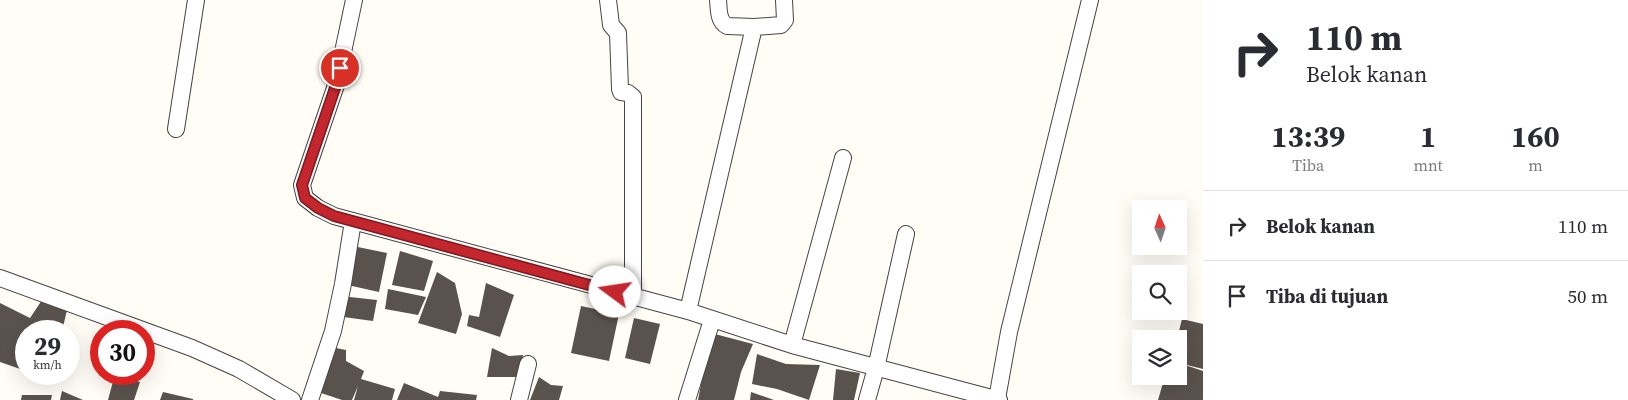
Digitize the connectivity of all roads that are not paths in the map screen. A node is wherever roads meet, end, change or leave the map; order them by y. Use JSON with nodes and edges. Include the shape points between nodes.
{"nodes":[{"id":1,"x":196,"y":0,"type":"edge"},
{"id":2,"x":354,"y":0,"type":"edge"},
{"id":3,"x":608,"y":0,"type":"edge"},
{"id":4,"x":718,"y":0,"type":"edge"},
{"id":5,"x":784,"y":0,"type":"edge"},
{"id":6,"x":1090,"y":0,"type":"edge"},
{"id":7,"x":754,"y":27,"type":"junction"},
{"id":8,"x":176,"y":130,"type":"dead end"},
{"id":9,"x":843,"y":158,"type":"dead end"},
{"id":10,"x":352,"y":221,"type":"junction"},
{"id":11,"x":906,"y":234,"type":"dead end"},
{"id":12,"x":0,"y":278,"type":"edge"},
{"id":13,"x":633,"y":296,"type":"junction"},
{"id":14,"x":688,"y":311,"type":"junction"},
{"id":15,"x":712,"y":320,"type":"junction"},
{"id":16,"x":792,"y":345,"type":"junction"},
{"id":17,"x":528,"y":364,"type":"dead end"},
{"id":18,"x":876,"y":368,"type":"junction"},
{"id":19,"x":292,"y":400,"type":"edge"},
{"id":20,"x":310,"y":400,"type":"edge"},
{"id":21,"x":519,"y":400,"type":"edge"},
{"id":22,"x":687,"y":400,"type":"edge"},
{"id":23,"x":867,"y":400,"type":"edge"},
{"id":24,"x":998,"y":400,"type":"edge"}],
"edges":[{"from":1,"to":8,"type":"street"},
{"from":2,"to":10,"type":"street","via":[[336,85],[302,185],[305,198],[318,208]]},
{"from":3,"to":13,"type":"street","via":[[611,25],[618,33],[620,90],[628,93],[633,102]]},
{"from":4,"to":7,"type":"street","via":[[720,20],[724,25]]},
{"from":5,"to":7,"type":"street","via":[[782,25]]},
{"from":6,"to":24,"type":"street","via":[[1009,332]]},
{"from":7,"to":14,"type":"street"},
{"from":9,"to":16,"type":"street"},
{"from":10,"to":13,"type":"street"},
{"from":10,"to":20,"type":"street","via":[[344,284],[333,331]]},
{"from":11,"to":18,"type":"street"},
{"from":12,"to":19,"type":"street","via":[[192,348],[239,369]]},
{"from":13,"to":14,"type":"street"},
{"from":14,"to":15,"type":"street"},
{"from":15,"to":16,"type":"street"},
{"from":15,"to":22,"type":"street"},
{"from":16,"to":18,"type":"street"},
{"from":17,"to":21,"type":"street"},
{"from":18,"to":23,"type":"street"},
{"from":18,"to":24,"type":"street"}]}
